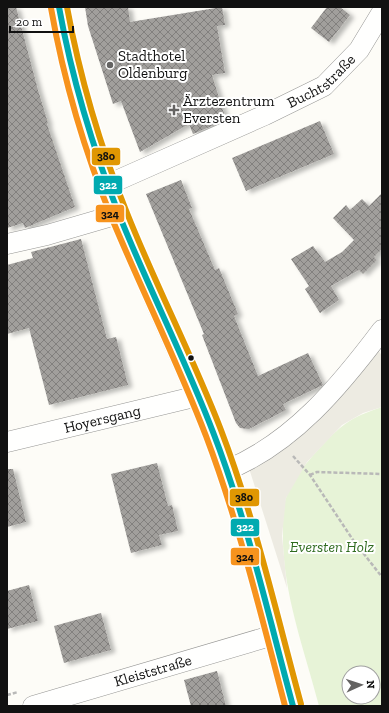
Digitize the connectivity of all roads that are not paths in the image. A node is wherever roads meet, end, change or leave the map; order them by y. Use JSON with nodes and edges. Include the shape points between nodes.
{"nodes":[{"id":1,"x":59,"y":7,"type":"edge"},
{"id":2,"x":382,"y":12,"type":"edge"},
{"id":3,"x":107,"y":185,"type":"junction"},
{"id":4,"x":119,"y":214,"type":"junction"},
{"id":5,"x":7,"y":244,"type":"edge"},
{"id":6,"x":377,"y":336,"type":"edge"},
{"id":7,"x":198,"y":396,"type":"junction"},
{"id":8,"x":7,"y":442,"type":"edge"},
{"id":9,"x":227,"y":470,"type":"junction"},
{"id":10,"x":274,"y":635,"type":"junction"},
{"id":11,"x":33,"y":706,"type":"edge"},
{"id":12,"x":293,"y":706,"type":"edge"}],
"edges":[{"from":1,"to":3,"type":"street","via":[[70,66]]},
{"from":2,"to":3,"type":"street","name":"Buchtstraße","via":[[359,50],[324,86]]},
{"from":3,"to":4,"type":"street"},
{"from":4,"to":5,"type":"street"},
{"from":4,"to":7,"type":"street"},
{"from":6,"to":9,"type":"street","via":[[334,390],[312,412],[279,441],[248,462]]},
{"from":7,"to":8,"type":"street","name":"Hoyersgang"},
{"from":7,"to":9,"type":"street"},
{"from":9,"to":10,"type":"street"},
{"from":10,"to":11,"type":"street","name":"Kleiststraße"},
{"from":10,"to":12,"type":"street"}]}
